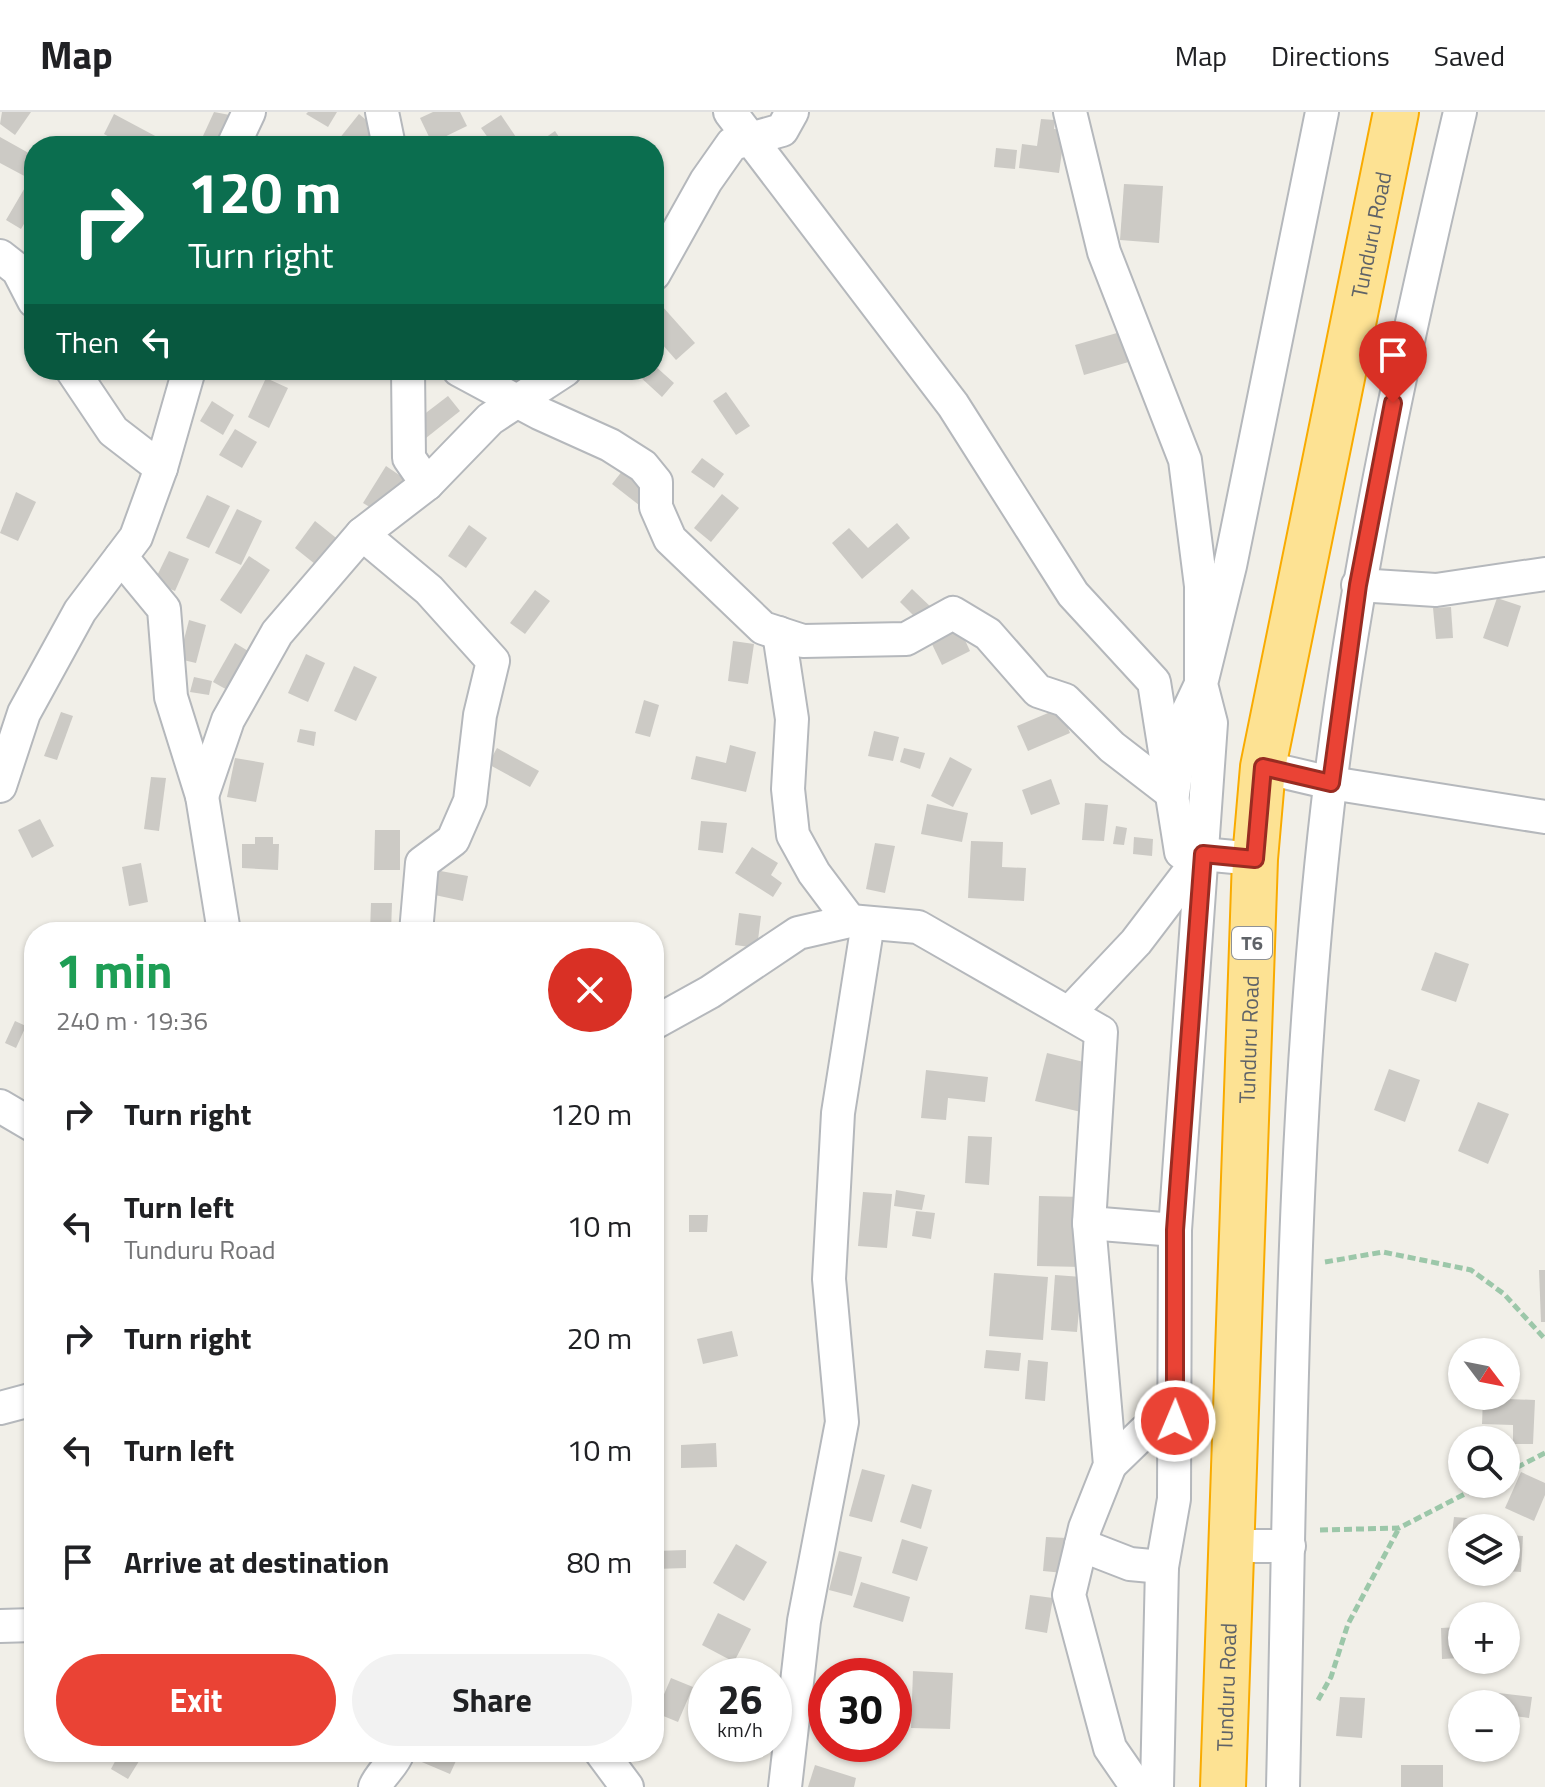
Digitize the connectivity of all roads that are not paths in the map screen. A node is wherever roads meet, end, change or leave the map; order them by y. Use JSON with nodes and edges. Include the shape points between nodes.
{"nodes":[{"id":1,"x":249,"y":112,"type":"edge"},
{"id":2,"x":382,"y":112,"type":"edge"},
{"id":3,"x":730,"y":112,"type":"edge"},
{"id":4,"x":792,"y":112,"type":"edge"},
{"id":5,"x":1070,"y":112,"type":"edge"},
{"id":6,"x":1322,"y":112,"type":"edge"},
{"id":7,"x":1396,"y":112,"type":"edge"},
{"id":8,"x":1460,"y":112,"type":"edge"},
{"id":9,"x":238,"y":136,"type":"edge"},
{"id":10,"x":387,"y":136,"type":"edge"},
{"id":11,"x":750,"y":139,"type":"junction"},
{"id":12,"x":0,"y":256,"type":"edge"},
{"id":13,"x":664,"y":257,"type":"edge"},
{"id":14,"x":24,"y":282,"type":"edge"},
{"id":15,"x":79,"y":380,"type":"edge"},
{"id":16,"x":186,"y":380,"type":"edge"},
{"id":17,"x":408,"y":380,"type":"edge"},
{"id":18,"x":478,"y":380,"type":"edge"},
{"id":19,"x":551,"y":380,"type":"edge"},
{"id":20,"x":519,"y":402,"type":"junction"},
{"id":21,"x":161,"y":468,"type":"junction"},
{"id":22,"x":427,"y":484,"type":"junction"},
{"id":23,"x":362,"y":534,"type":"junction"},
{"id":24,"x":121,"y":557,"type":"junction"},
{"id":25,"x":1545,"y":574,"type":"edge"},
{"id":26,"x":1358,"y":585,"type":"junction"},
{"id":27,"x":779,"y":633,"type":"junction"},
{"id":28,"x":1201,"y":684,"type":"junction"},
{"id":29,"x":1263,"y":767,"type":"junction"},
{"id":30,"x":1331,"y":783,"type":"junction"},
{"id":31,"x":0,"y":786,"type":"edge"},
{"id":32,"x":1173,"y":794,"type":"junction"},
{"id":33,"x":202,"y":796,"type":"junction"},
{"id":34,"x":1545,"y":817,"type":"edge"},
{"id":35,"x":1203,"y":854,"type":"junction"},
{"id":36,"x":1255,"y":859,"type":"junction"},
{"id":37,"x":222,"y":922,"type":"edge"},
{"id":38,"x":417,"y":922,"type":"edge"},
{"id":39,"x":859,"y":922,"type":"junction"},
{"id":40,"x":1069,"y":1013,"type":"junction"},
{"id":41,"x":664,"y":1017,"type":"edge"},
{"id":42,"x":0,"y":1106,"type":"edge"},
{"id":43,"x":24,"y":1120,"type":"edge"},
{"id":44,"x":1089,"y":1223,"type":"junction"},
{"id":45,"x":1175,"y":1230,"type":"junction"},
{"id":46,"x":24,"y":1402,"type":"edge"},
{"id":47,"x":0,"y":1408,"type":"edge"},
{"id":48,"x":1175,"y":1421,"type":"junction"},
{"id":49,"x":1110,"y":1465,"type":"junction"},
{"id":50,"x":1289,"y":1539,"type":"junction"},
{"id":51,"x":1081,"y":1545,"type":"junction"},
{"id":52,"x":1229,"y":1546,"type":"junction"},
{"id":53,"x":1162,"y":1567,"type":"junction"},
{"id":54,"x":24,"y":1625,"type":"edge"},
{"id":55,"x":0,"y":1626,"type":"edge"},
{"id":56,"x":393,"y":1762,"type":"edge"},
{"id":57,"x":608,"y":1762,"type":"edge"},
{"id":58,"x":375,"y":1787,"type":"edge"},
{"id":59,"x":627,"y":1787,"type":"edge"},
{"id":60,"x":785,"y":1787,"type":"edge"},
{"id":61,"x":1137,"y":1787,"type":"edge"},
{"id":62,"x":1157,"y":1787,"type":"edge"},
{"id":63,"x":1223,"y":1787,"type":"edge"},
{"id":64,"x":1283,"y":1787,"type":"edge"}],
"edges":[{"from":1,"to":9,"type":"street"},
{"from":2,"to":10,"type":"street"},
{"from":3,"to":11,"type":"street"},
{"from":4,"to":11,"type":"street","via":[[782,130]]},
{"from":5,"to":28,"type":"street","via":[[1104,252],[1185,460],[1201,586]]},
{"from":6,"to":28,"type":"street"},
{"from":7,"to":29,"type":"highway","name":"Tunduru Road","number":"T6"},
{"from":8,"to":26,"type":"street","via":[[1398,372]]},
{"from":11,"to":13,"type":"street","via":[[732,144]]},
{"from":11,"to":32,"type":"street","via":[[953,405],[1073,594],[1154,682]]},
{"from":12,"to":14,"type":"street"},
{"from":15,"to":21,"type":"street","via":[[113,431]]},
{"from":16,"to":21,"type":"street"},
{"from":17,"to":22,"type":"street","via":[[409,458]]},
{"from":18,"to":20,"type":"street"},
{"from":19,"to":20,"type":"street"},
{"from":20,"to":22,"type":"street","via":[[490,419]]},
{"from":20,"to":27,"type":"street","via":[[643,466],[656,482],[656,507],[670,539],[763,628]]},
{"from":21,"to":24,"type":"street","via":[[136,537]]},
{"from":22,"to":23,"type":"street"},
{"from":23,"to":33,"type":"street","via":[[277,633],[228,720]]},
{"from":23,"to":38,"type":"street","via":[[429,590],[493,661],[480,715],[470,801],[453,840],[422,863]]},
{"from":24,"to":31,"type":"street","via":[[80,611],[24,713]]},
{"from":24,"to":33,"type":"street","via":[[164,609],[171,697]]},
{"from":25,"to":26,"type":"street","via":[[1436,590]]},
{"from":26,"to":30,"type":"street"},
{"from":27,"to":32,"type":"street","via":[[803,641],[906,639],[953,613],[988,634],[1038,691],[1065,700],[1112,747]]},
{"from":27,"to":39,"type":"street","via":[[792,719],[788,789],[793,835],[814,873]]},
{"from":28,"to":32,"type":"street","via":[[1184,720]]},
{"from":28,"to":35,"type":"street","via":[[1211,723]]},
{"from":29,"to":30,"type":"street"},
{"from":29,"to":36,"type":"highway","name":"Tunduru Road","number":"T6"},
{"from":30,"to":34,"type":"street"},
{"from":30,"to":50,"type":"street","via":[[1301,1127]]},
{"from":32,"to":35,"type":"street","via":[[1181,852]]},
{"from":33,"to":37,"type":"street"},
{"from":35,"to":36,"type":"street"},
{"from":35,"to":40,"type":"street","via":[[1136,942]]},
{"from":35,"to":45,"type":"street"},
{"from":36,"to":52,"type":"highway","name":"Tunduru Road","number":"T6"},
{"from":39,"to":40,"type":"street","via":[[918,927]]},
{"from":39,"to":41,"type":"street","via":[[798,933]]},
{"from":39,"to":60,"type":"street","via":[[838,1113],[829,1279],[842,1422],[804,1621]]},
{"from":40,"to":44,"type":"street","via":[[1101,1032]]},
{"from":42,"to":43,"type":"street"},
{"from":44,"to":45,"type":"street"},
{"from":44,"to":49,"type":"street"},
{"from":45,"to":48,"type":"street"},
{"from":46,"to":47,"type":"street"},
{"from":48,"to":49,"type":"street","via":[[1145,1431]]},
{"from":48,"to":53,"type":"street","via":[[1174,1499]]},
{"from":49,"to":51,"type":"street"},
{"from":50,"to":52,"type":"street"},
{"from":50,"to":64,"type":"street"},
{"from":51,"to":53,"type":"street","via":[[1130,1564]]},
{"from":51,"to":61,"type":"street","via":[[1069,1595],[1110,1748]]},
{"from":52,"to":63,"type":"highway","name":"Tunduru Road","number":"T6"},
{"from":53,"to":62,"type":"street"},
{"from":54,"to":55,"type":"street"},
{"from":56,"to":58,"type":"street"},
{"from":57,"to":59,"type":"street"}]}
